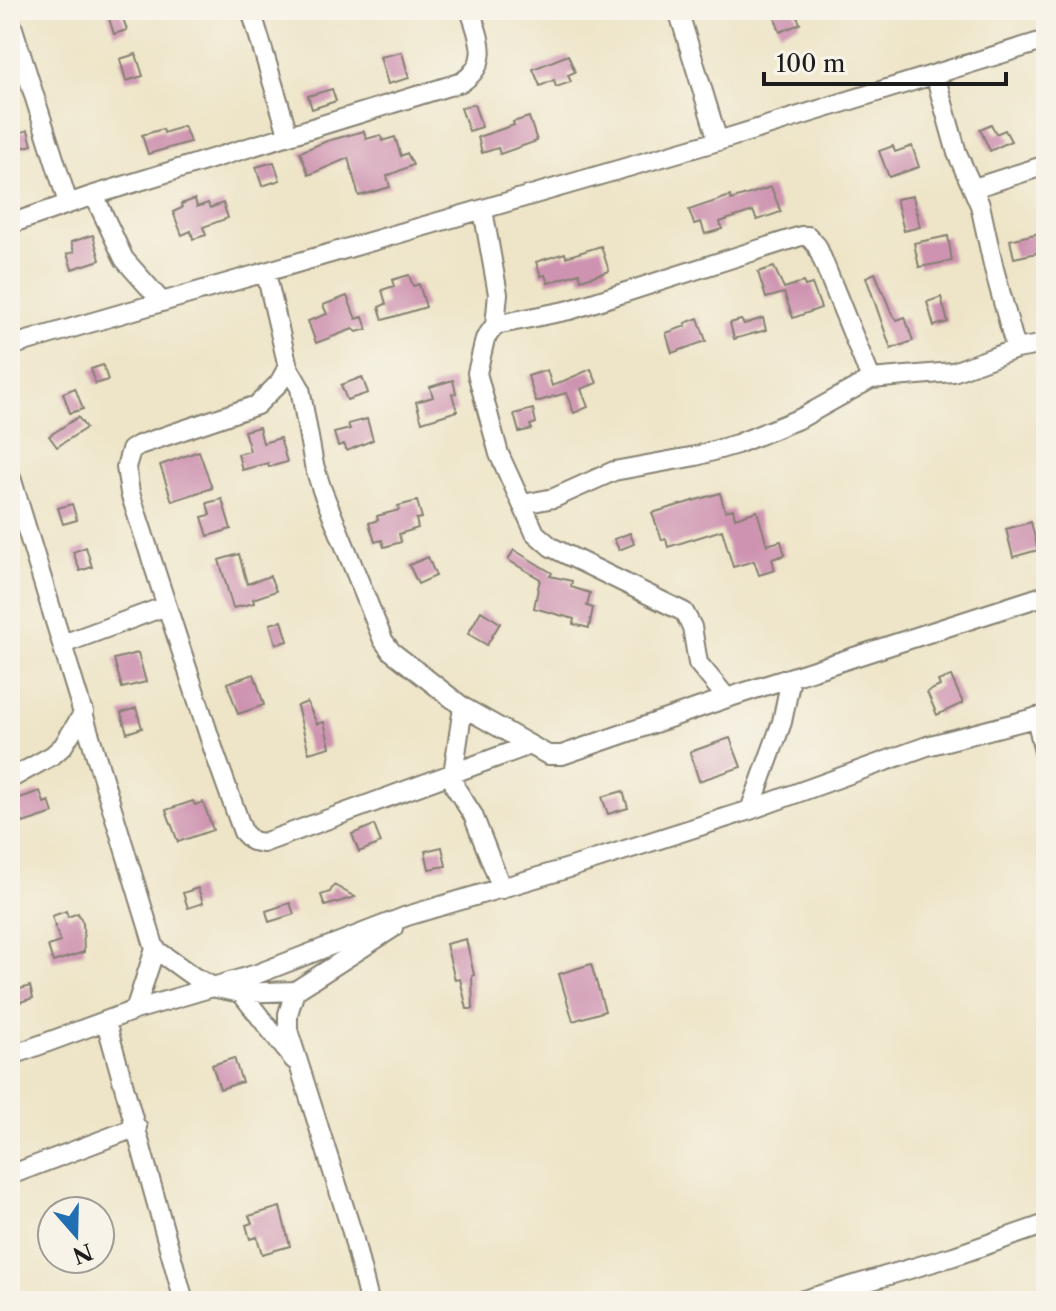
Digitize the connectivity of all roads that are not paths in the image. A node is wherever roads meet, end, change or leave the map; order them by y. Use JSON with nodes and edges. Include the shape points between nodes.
{"nodes":[{"id":1,"x":251,"y":10,"type":"edge"},
{"id":2,"x":470,"y":10,"type":"edge"},
{"id":3,"x":678,"y":10,"type":"edge"},
{"id":4,"x":10,"y":19,"type":"edge"},
{"id":5,"x":1046,"y":40,"type":"edge"},
{"id":6,"x":935,"y":75,"type":"junction"},
{"id":7,"x":288,"y":134,"type":"junction"},
{"id":8,"x":718,"y":141,"type":"junction"},
{"id":9,"x":1046,"y":165,"type":"edge"},
{"id":10,"x":974,"y":188,"type":"junction"},
{"id":11,"x":94,"y":195,"type":"junction"},
{"id":12,"x":68,"y":203,"type":"junction"},
{"id":13,"x":483,"y":210,"type":"junction"},
{"id":14,"x":10,"y":224,"type":"edge"},
{"id":15,"x":266,"y":273,"type":"junction"},
{"id":16,"x":162,"y":302,"type":"junction"},
{"id":17,"x":495,"y":325,"type":"junction"},
{"id":18,"x":1046,"y":345,"type":"edge"},
{"id":19,"x":10,"y":346,"type":"edge"},
{"id":20,"x":1016,"y":349,"type":"junction"},
{"id":21,"x":288,"y":367,"type":"junction"},
{"id":22,"x":871,"y":379,"type":"junction"},
{"id":23,"x":10,"y":474,"type":"edge"},
{"id":24,"x":523,"y":504,"type":"junction"},
{"id":25,"x":1046,"y":595,"type":"edge"},
{"id":26,"x":166,"y":606,"type":"junction"},
{"id":27,"x":63,"y":644,"type":"junction"},
{"id":28,"x":791,"y":678,"type":"junction"},
{"id":29,"x":727,"y":698,"type":"junction"},
{"id":30,"x":463,"y":707,"type":"junction"},
{"id":31,"x":84,"y":712,"type":"junction"},
{"id":32,"x":1041,"y":716,"type":"edge"},
{"id":33,"x":530,"y":745,"type":"junction"},
{"id":34,"x":1046,"y":761,"type":"edge"},
{"id":35,"x":453,"y":774,"type":"junction"},
{"id":36,"x":10,"y":779,"type":"edge"},
{"id":37,"x":750,"y":810,"type":"junction"},
{"id":38,"x":502,"y":889,"type":"junction"},
{"id":39,"x":407,"y":916,"type":"junction"},
{"id":40,"x":155,"y":949,"type":"junction"},
{"id":41,"x":216,"y":988,"type":"junction"},
{"id":42,"x":295,"y":991,"type":"junction"},
{"id":43,"x":241,"y":993,"type":"junction"},
{"id":44,"x":135,"y":1010,"type":"junction"},
{"id":45,"x":106,"y":1022,"type":"junction"},
{"id":46,"x":10,"y":1056,"type":"edge"},
{"id":47,"x":297,"y":1065,"type":"junction"},
{"id":48,"x":137,"y":1127,"type":"junction"},
{"id":49,"x":10,"y":1175,"type":"edge"},
{"id":50,"x":1046,"y":1224,"type":"edge"},
{"id":51,"x":184,"y":1301,"type":"edge"},
{"id":52,"x":369,"y":1301,"type":"edge"},
{"id":53,"x":800,"y":1301,"type":"edge"}],
"edges":[{"from":1,"to":7,"type":"street"},
{"from":2,"to":7,"type":"street","via":[[481,53],[470,77]]},
{"from":3,"to":8,"type":"street"},
{"from":4,"to":12,"type":"street"},
{"from":5,"to":6,"type":"street"},
{"from":6,"to":8,"type":"street"},
{"from":6,"to":10,"type":"street","via":[[957,153]]},
{"from":7,"to":11,"type":"street"},
{"from":8,"to":13,"type":"street"},
{"from":9,"to":10,"type":"street"},
{"from":10,"to":20,"type":"street"},
{"from":11,"to":12,"type":"street"},
{"from":11,"to":16,"type":"street","via":[[124,259]]},
{"from":12,"to":14,"type":"street"},
{"from":13,"to":15,"type":"street"},
{"from":13,"to":17,"type":"street","via":[[497,279]]},
{"from":15,"to":16,"type":"street"},
{"from":15,"to":21,"type":"street"},
{"from":16,"to":19,"type":"street"},
{"from":17,"to":22,"type":"street","via":[[570,310],[808,236],[817,246]]},
{"from":17,"to":24,"type":"street","via":[[485,339],[477,373],[499,454]]},
{"from":18,"to":20,"type":"street"},
{"from":20,"to":22,"type":"street","via":[[953,372]]},
{"from":21,"to":26,"type":"street","via":[[257,405],[139,445],[127,457],[130,493]]},
{"from":21,"to":30,"type":"street","via":[[300,388],[322,490],[383,640]]},
{"from":22,"to":24,"type":"street","via":[[801,418],[737,444],[614,471],[569,492]]},
{"from":23,"to":27,"type":"street"},
{"from":24,"to":29,"type":"street","via":[[535,533],[551,547],[684,612],[698,663]]},
{"from":25,"to":28,"type":"street"},
{"from":26,"to":27,"type":"street"},
{"from":26,"to":35,"type":"street","via":[[243,832],[252,841],[263,843]]},
{"from":27,"to":31,"type":"street"},
{"from":28,"to":29,"type":"street"},
{"from":28,"to":37,"type":"street","via":[[782,722]]},
{"from":29,"to":33,"type":"street","via":[[556,756]]},
{"from":30,"to":33,"type":"street"},
{"from":30,"to":35,"type":"street"},
{"from":31,"to":36,"type":"street","via":[[63,746]]},
{"from":31,"to":40,"type":"street"},
{"from":32,"to":34,"type":"street"},
{"from":32,"to":37,"type":"street","via":[[927,746]]},
{"from":33,"to":35,"type":"street"},
{"from":35,"to":38,"type":"street"},
{"from":37,"to":38,"type":"street"},
{"from":38,"to":39,"type":"street"},
{"from":39,"to":41,"type":"street"},
{"from":39,"to":42,"type":"street"},
{"from":40,"to":41,"type":"street"},
{"from":40,"to":44,"type":"street"},
{"from":41,"to":43,"type":"street"},
{"from":41,"to":44,"type":"street"},
{"from":42,"to":43,"type":"street"},
{"from":42,"to":47,"type":"street","via":[[288,1030]]},
{"from":43,"to":47,"type":"street"},
{"from":44,"to":45,"type":"street"},
{"from":45,"to":46,"type":"street"},
{"from":45,"to":48,"type":"street"},
{"from":47,"to":52,"type":"street"},
{"from":48,"to":49,"type":"street"},
{"from":48,"to":51,"type":"street"},
{"from":50,"to":53,"type":"street"}]}
